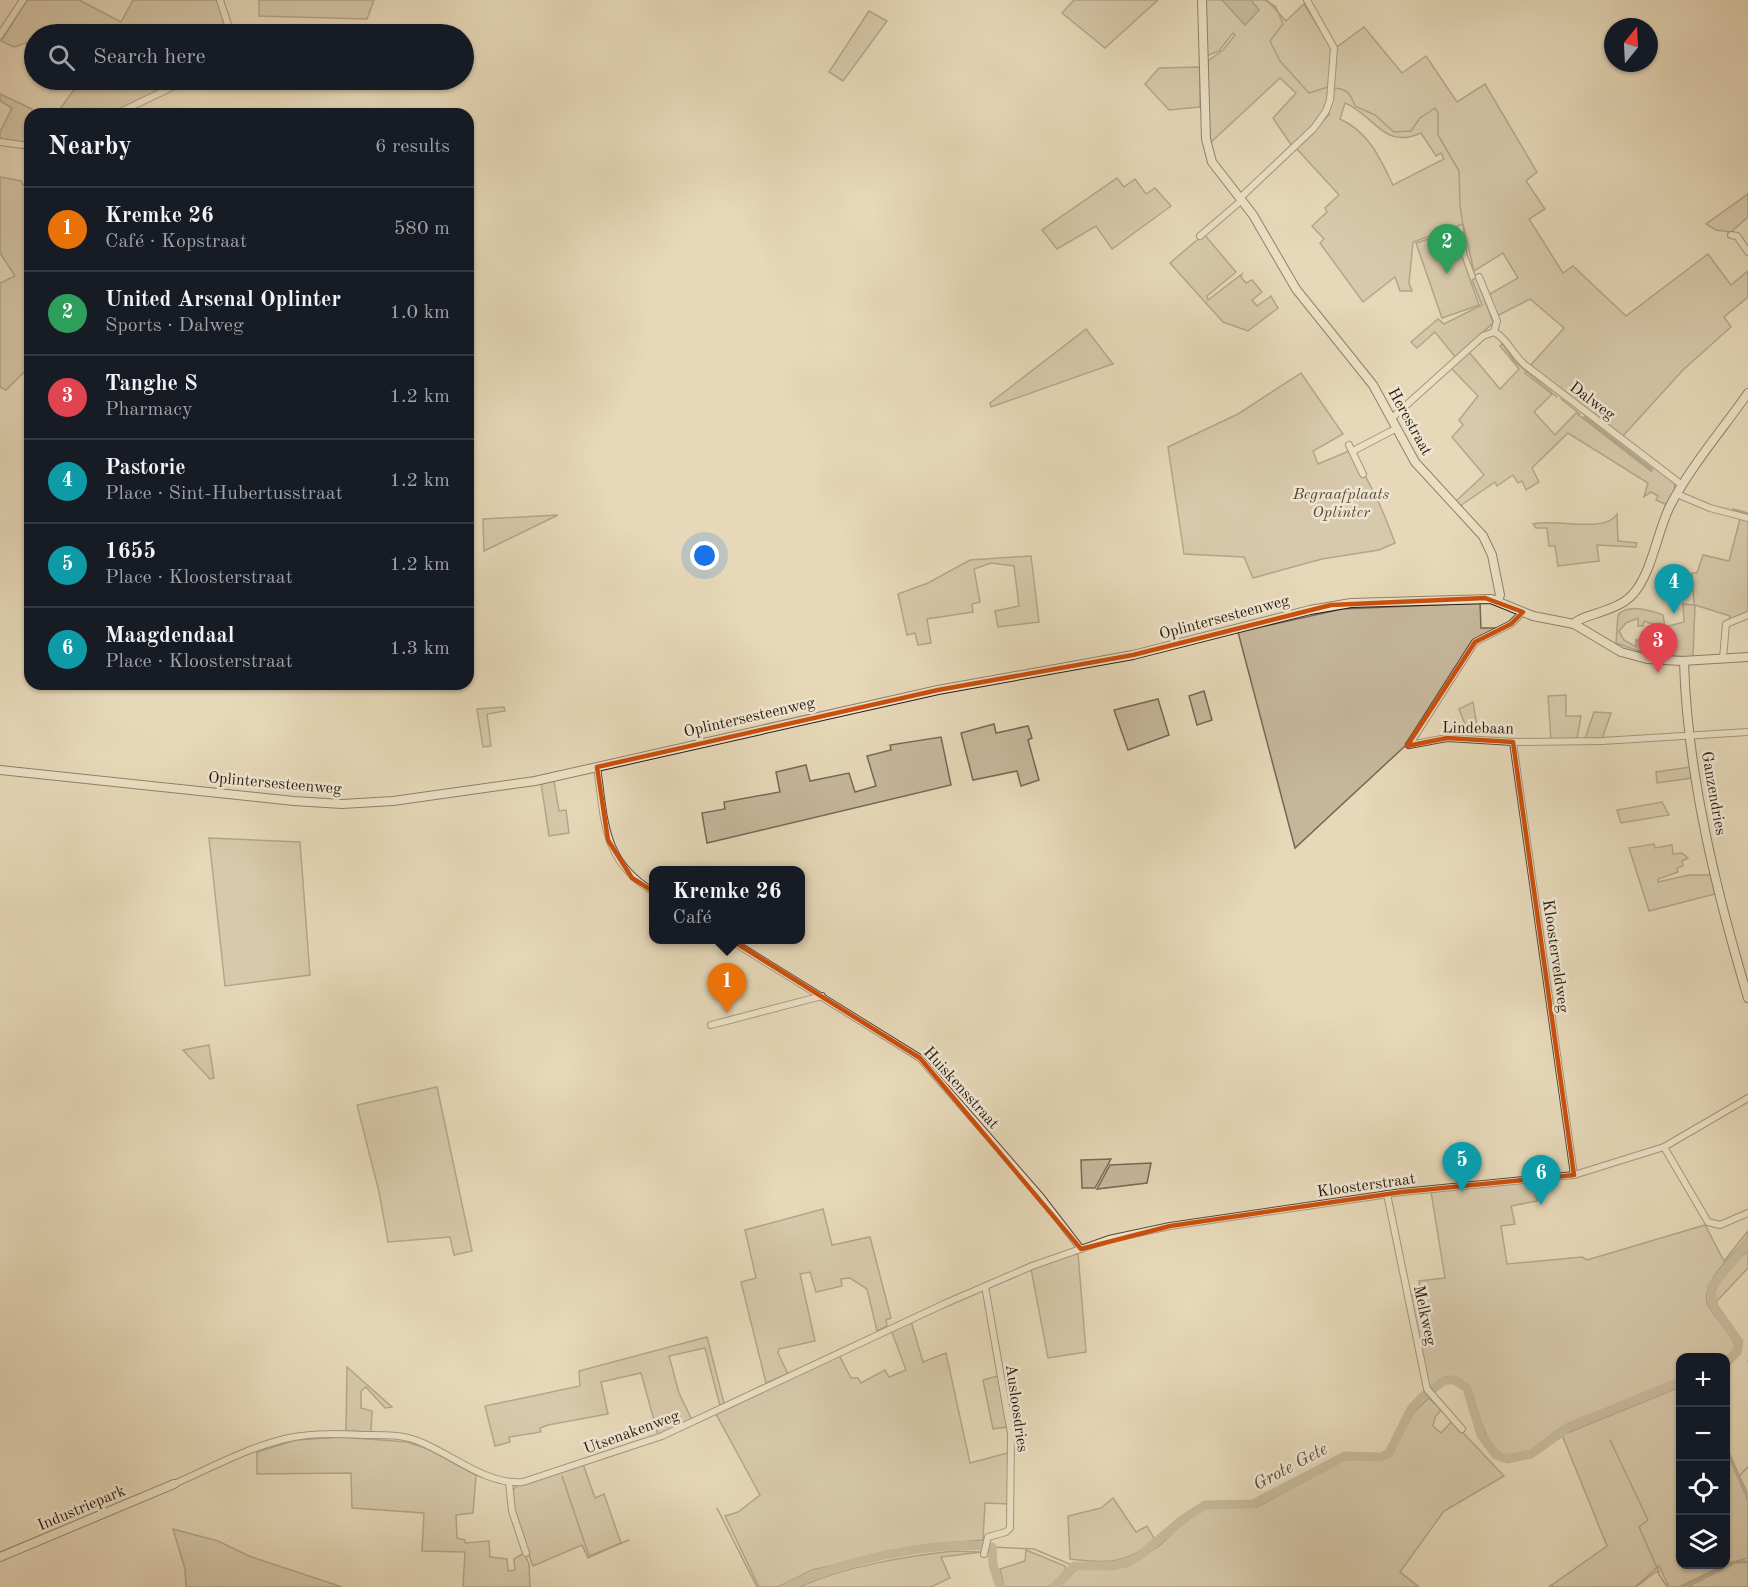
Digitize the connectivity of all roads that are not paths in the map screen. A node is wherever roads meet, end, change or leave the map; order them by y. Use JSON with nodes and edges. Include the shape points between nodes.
{"nodes":[{"id":1,"x":23,"y":0,"type":"edge"},
{"id":2,"x":220,"y":0,"type":"edge"},
{"id":3,"x":1202,"y":0,"type":"edge"},
{"id":4,"x":1307,"y":0,"type":"edge"},
{"id":5,"x":228,"y":24,"type":"edge"},
{"id":6,"x":0,"y":35,"type":"edge"},
{"id":7,"x":166,"y":90,"type":"edge"},
{"id":8,"x":129,"y":108,"type":"edge"},
{"id":9,"x":0,"y":142,"type":"edge"},
{"id":10,"x":24,"y":145,"type":"edge"},
{"id":11,"x":1241,"y":199,"type":"junction"},
{"id":12,"x":1731,"y":235,"type":"dead end"},
{"id":13,"x":1200,"y":236,"type":"dead end"},
{"id":14,"x":1748,"y":252,"type":"edge"},
{"id":15,"x":1479,"y":276,"type":"dead end"},
{"id":16,"x":1494,"y":332,"type":"junction"},
{"id":17,"x":1748,"y":393,"type":"edge"},
{"id":18,"x":1392,"y":418,"type":"junction"},
{"id":19,"x":1396,"y":428,"type":"junction"},
{"id":20,"x":1363,"y":474,"type":"dead end"},
{"id":21,"x":1682,"y":485,"type":"junction"},
{"id":22,"x":1677,"y":494,"type":"junction"},
{"id":23,"x":1748,"y":518,"type":"edge"},
{"id":24,"x":1498,"y":600,"type":"junction"},
{"id":25,"x":1523,"y":612,"type":"junction"},
{"id":26,"x":1748,"y":615,"type":"edge"},
{"id":27,"x":1574,"y":624,"type":"junction"},
{"id":28,"x":1748,"y":657,"type":"edge"},
{"id":29,"x":1722,"y":658,"type":"junction"},
{"id":30,"x":1684,"y":661,"type":"junction"},
{"id":31,"x":1748,"y":732,"type":"edge"},
{"id":32,"x":1690,"y":735,"type":"junction"},
{"id":33,"x":1513,"y":742,"type":"junction"},
{"id":34,"x":597,"y":767,"type":"junction"},
{"id":35,"x":0,"y":770,"type":"edge"},
{"id":36,"x":649,"y":889,"type":"edge"},
{"id":37,"x":738,"y":944,"type":"edge"},
{"id":38,"x":822,"y":996,"type":"junction"},
{"id":39,"x":1748,"y":998,"type":"edge"},
{"id":40,"x":711,"y":1025,"type":"dead end"},
{"id":41,"x":1748,"y":1098,"type":"edge"},
{"id":42,"x":1664,"y":1147,"type":"junction"},
{"id":43,"x":1574,"y":1174,"type":"junction"},
{"id":44,"x":1388,"y":1194,"type":"junction"},
{"id":45,"x":1748,"y":1213,"type":"edge"},
{"id":46,"x":1081,"y":1249,"type":"junction"},
{"id":47,"x":985,"y":1286,"type":"junction"},
{"id":48,"x":1462,"y":1429,"type":"dead end"},
{"id":49,"x":509,"y":1483,"type":"junction"},
{"id":50,"x":174,"y":1484,"type":"joint"},
{"id":51,"x":526,"y":1553,"type":"dead end"},
{"id":52,"x":984,"y":1554,"type":"dead end"},
{"id":53,"x":0,"y":1557,"type":"edge"}],
"edges":[{"from":1,"to":6,"type":"street"},
{"from":2,"to":5,"type":"street"},
{"from":3,"to":11,"type":"street","name":"Herestraat","via":[[1206,146],[1212,162]]},
{"from":4,"to":11,"type":"street","via":[[1333,44],[1326,111],[1314,128]]},
{"from":7,"to":8,"type":"street"},
{"from":9,"to":10,"type":"street"},
{"from":11,"to":13,"type":"street"},
{"from":11,"to":18,"type":"street","name":"Herestraat","via":[[1296,289],[1373,385]]},
{"from":12,"to":14,"type":"street","via":[[1737,236]]},
{"from":15,"to":16,"type":"street","via":[[1497,321]]},
{"from":16,"to":18,"type":"street","via":[[1483,336]]},
{"from":16,"to":21,"type":"street","name":"Dalweg","via":[[1525,365]]},
{"from":17,"to":21,"type":"street"},
{"from":18,"to":19,"type":"street","name":"Herestraat"},
{"from":19,"to":20,"type":"street","via":[[1351,448]]},
{"from":19,"to":24,"type":"street","name":"Herestraat","via":[[1415,462],[1488,545]]},
{"from":21,"to":22,"type":"street"},
{"from":22,"to":23,"type":"street"},
{"from":22,"to":27,"type":"street","via":[[1638,588],[1618,606],[1578,618]]},
{"from":24,"to":25,"type":"street"},
{"from":24,"to":34,"type":"street","name":"Oplintersesteenweg","via":[[1450,598],[1331,605],[1132,656],[938,690]]},
{"from":25,"to":27,"type":"street"},
{"from":25,"to":33,"type":"street","name":"Lindebaan","via":[[1511,624],[1475,642],[1409,745],[1447,738]]},
{"from":26,"to":29,"type":"street","via":[[1726,624]]},
{"from":27,"to":30,"type":"street","via":[[1632,656]]},
{"from":28,"to":29,"type":"street"},
{"from":29,"to":30,"type":"street"},
{"from":30,"to":32,"type":"street","name":"Ganzendries"},
{"from":31,"to":32,"type":"street","name":"Lindebaan"},
{"from":32,"to":33,"type":"street","name":"Lindebaan"},
{"from":32,"to":39,"type":"street","name":"Ganzendries","via":[[1715,873]]},
{"from":33,"to":43,"type":"street","name":"Kloosterveldweg"},
{"from":34,"to":35,"type":"street","name":"Oplintersesteenweg","via":[[535,781],[393,801],[342,804]]},
{"from":34,"to":36,"type":"street","via":[[614,856],[632,878]]},
{"from":37,"to":38,"type":"street","name":"Huiskensstraat"},
{"from":38,"to":40,"type":"street"},
{"from":38,"to":46,"type":"street","name":"Huiskensstraat","via":[[920,1058]]},
{"from":41,"to":42,"type":"street","name":"Kloosterstraat"},
{"from":42,"to":43,"type":"street","name":"Kloosterstraat"},
{"from":42,"to":45,"type":"street","via":[[1711,1225]]},
{"from":43,"to":44,"type":"street","name":"Kloosterstraat"},
{"from":44,"to":46,"type":"street","name":"Kloosterstraat","via":[[1170,1226]]},
{"from":44,"to":48,"type":"street","name":"Melkweg","via":[[1429,1392]]},
{"from":46,"to":47,"type":"street","name":"Utsenakenweg"},
{"from":47,"to":49,"type":"street","name":"Utsenakenweg","via":[[662,1436],[562,1470]]},
{"from":47,"to":52,"type":"street","name":"Ausloosdries","via":[[1012,1444],[1010,1528],[991,1535]]},
{"from":49,"to":50,"type":"street","via":[[416,1440],[338,1434],[294,1437],[261,1446]]},
{"from":49,"to":51,"type":"street","via":[[512,1511]]},
{"from":50,"to":53,"type":"street","name":"Industriepark"}]}
